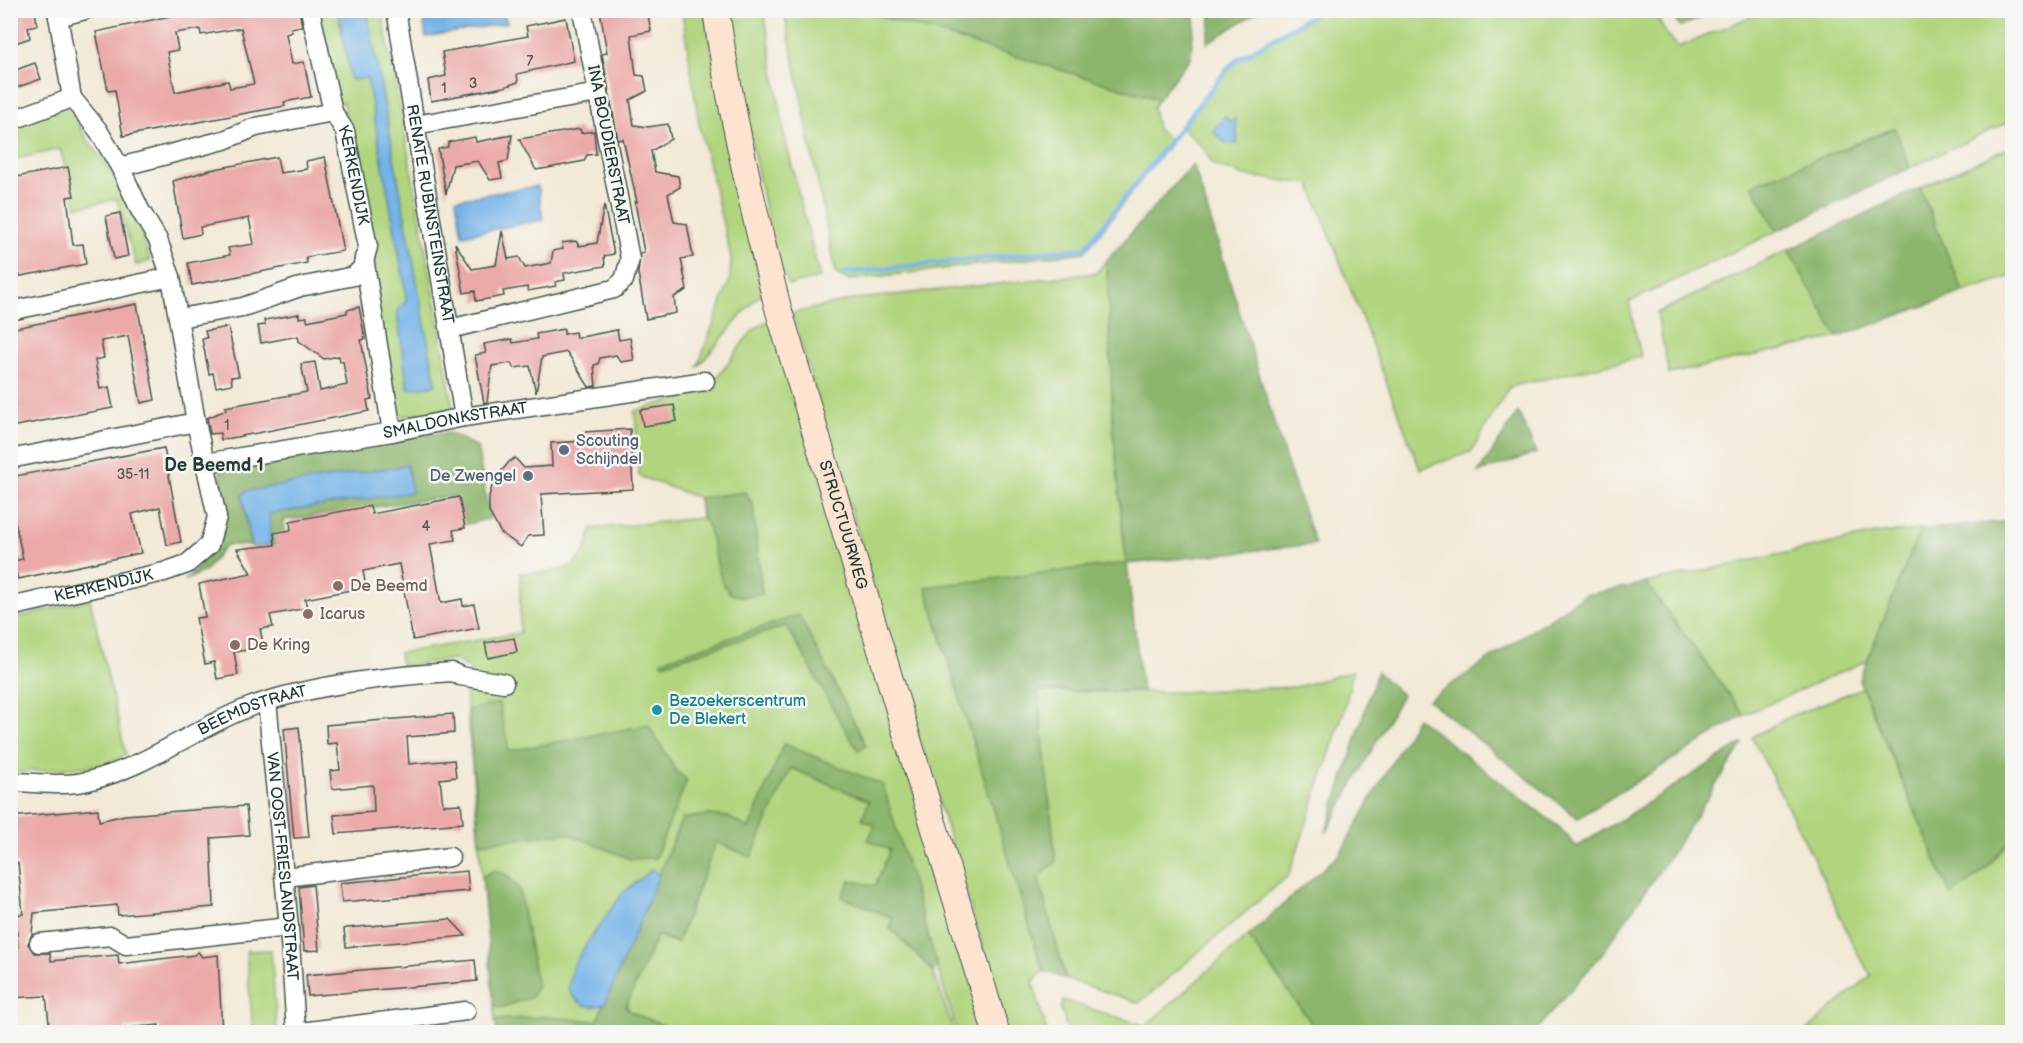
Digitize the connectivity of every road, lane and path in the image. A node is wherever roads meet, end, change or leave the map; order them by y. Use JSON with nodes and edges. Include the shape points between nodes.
{"nodes":[{"id":1,"x":86,"y":10,"type":"edge"},
{"id":2,"x":310,"y":10,"type":"edge"},
{"id":3,"x":396,"y":10,"type":"edge"},
{"id":4,"x":582,"y":10,"type":"edge"},
{"id":5,"x":716,"y":10,"type":"edge"},
{"id":6,"x":58,"y":14,"type":"edge"},
{"id":7,"x":598,"y":93,"type":"junction"},
{"id":8,"x":72,"y":98,"type":"junction"},
{"id":9,"x":333,"y":112,"type":"junction"},
{"id":10,"x":10,"y":121,"type":"edge"},
{"id":11,"x":415,"y":125,"type":"junction"},
{"id":12,"x":120,"y":167,"type":"junction"},
{"id":13,"x":364,"y":258,"type":"junction"},
{"id":14,"x":171,"y":277,"type":"junction"},
{"id":15,"x":10,"y":311,"type":"edge"},
{"id":16,"x":179,"y":318,"type":"junction"},
{"id":17,"x":450,"y":328,"type":"junction"},
{"id":18,"x":705,"y":381,"type":"dead end"},
{"id":19,"x":464,"y":417,"type":"junction"},
{"id":20,"x":196,"y":422,"type":"junction"},
{"id":21,"x":392,"y":432,"type":"junction"},
{"id":22,"x":10,"y":459,"type":"edge"},
{"id":23,"x":205,"y":463,"type":"junction"},
{"id":24,"x":10,"y":607,"type":"edge"},
{"id":25,"x":504,"y":682,"type":"dead end"},
{"id":26,"x":267,"y":701,"type":"junction"},
{"id":27,"x":10,"y":782,"type":"edge"},
{"id":28,"x":450,"y":857,"type":"dead end"},
{"id":29,"x":285,"y":877,"type":"junction"},
{"id":30,"x":289,"y":927,"type":"junction"},
{"id":31,"x":39,"y":944,"type":"dead end"},
{"id":32,"x":466,"y":1011,"type":"dead end"},
{"id":33,"x":296,"y":1032,"type":"edge"},
{"id":34,"x":301,"y":1032,"type":"edge"},
{"id":35,"x":996,"y":1032,"type":"edge"}],
"edges":[{"from":1,"to":6,"type":"street","name":"KERKENDIJK"},
{"from":2,"to":9,"type":"street"},
{"from":3,"to":11,"type":"street","name":"RENATE RUBINSTEINSTRAAT"},
{"from":4,"to":7,"type":"street","name":"INA BOUDIERSTRAAT"},
{"from":5,"to":35,"type":"main road","name":"STRUCTUURWEG","via":[[751,202],[778,309]]},
{"from":6,"to":8,"type":"street","name":"KERKENDIJK"},
{"from":7,"to":11,"type":"street"},
{"from":7,"to":17,"type":"street","name":"INA BOUDIERSTRAAT","via":[[630,259],[624,280],[614,289]]},
{"from":8,"to":10,"type":"street"},
{"from":8,"to":12,"type":"street","name":"KERKENDIJK","via":[[98,130]]},
{"from":9,"to":12,"type":"street","name":"KERKENDIJK","via":[[256,127],[224,140]]},
{"from":9,"to":13,"type":"street","name":"KERKENDIJK","via":[[345,131],[368,247]]},
{"from":11,"to":17,"type":"street","name":"RENATE RUBINSTEINSTRAAT"},
{"from":12,"to":14,"type":"street","name":"KERKENDIJK","via":[[158,240]]},
{"from":13,"to":16,"type":"street","via":[[362,268],[354,276],[300,287],[243,307]]},
{"from":13,"to":21,"type":"street"},
{"from":14,"to":15,"type":"street"},
{"from":14,"to":16,"type":"street","name":"KERKENDIJK"},
{"from":16,"to":20,"type":"street","name":"KERKENDIJK"},
{"from":17,"to":19,"type":"street","name":"RENATE RUBINSTEINSTRAAT"},
{"from":18,"to":19,"type":"street","name":"SMALDONKSTRAAT"},
{"from":19,"to":21,"type":"street","name":"SMALDONKSTRAAT"},
{"from":20,"to":22,"type":"street"},
{"from":20,"to":23,"type":"street","name":"KERKENDIJK"},
{"from":21,"to":23,"type":"street","name":"SMALDONKSTRAAT"},
{"from":23,"to":24,"type":"street","name":"KERKENDIJK","via":[[217,517],[209,545],[187,564]]},
{"from":25,"to":26,"type":"street","name":"BEEMDSTRAAT","via":[[452,672],[387,676]]},
{"from":26,"to":27,"type":"street","name":"BEEMDSTRAAT","via":[[213,721],[141,763],[86,782]]},
{"from":26,"to":29,"type":"street","name":"VAN OOST-FRIESLANDSTRAAT"},
{"from":28,"to":29,"type":"street"},
{"from":29,"to":30,"type":"street","name":"VAN OOST-FRIESLANDSTRAAT"},
{"from":30,"to":31,"type":"street","via":[[126,945],[111,936]]},
{"from":30,"to":33,"type":"street","name":"VAN OOST-FRIESLANDSTRAAT"},
{"from":32,"to":34,"type":"street"}]}
